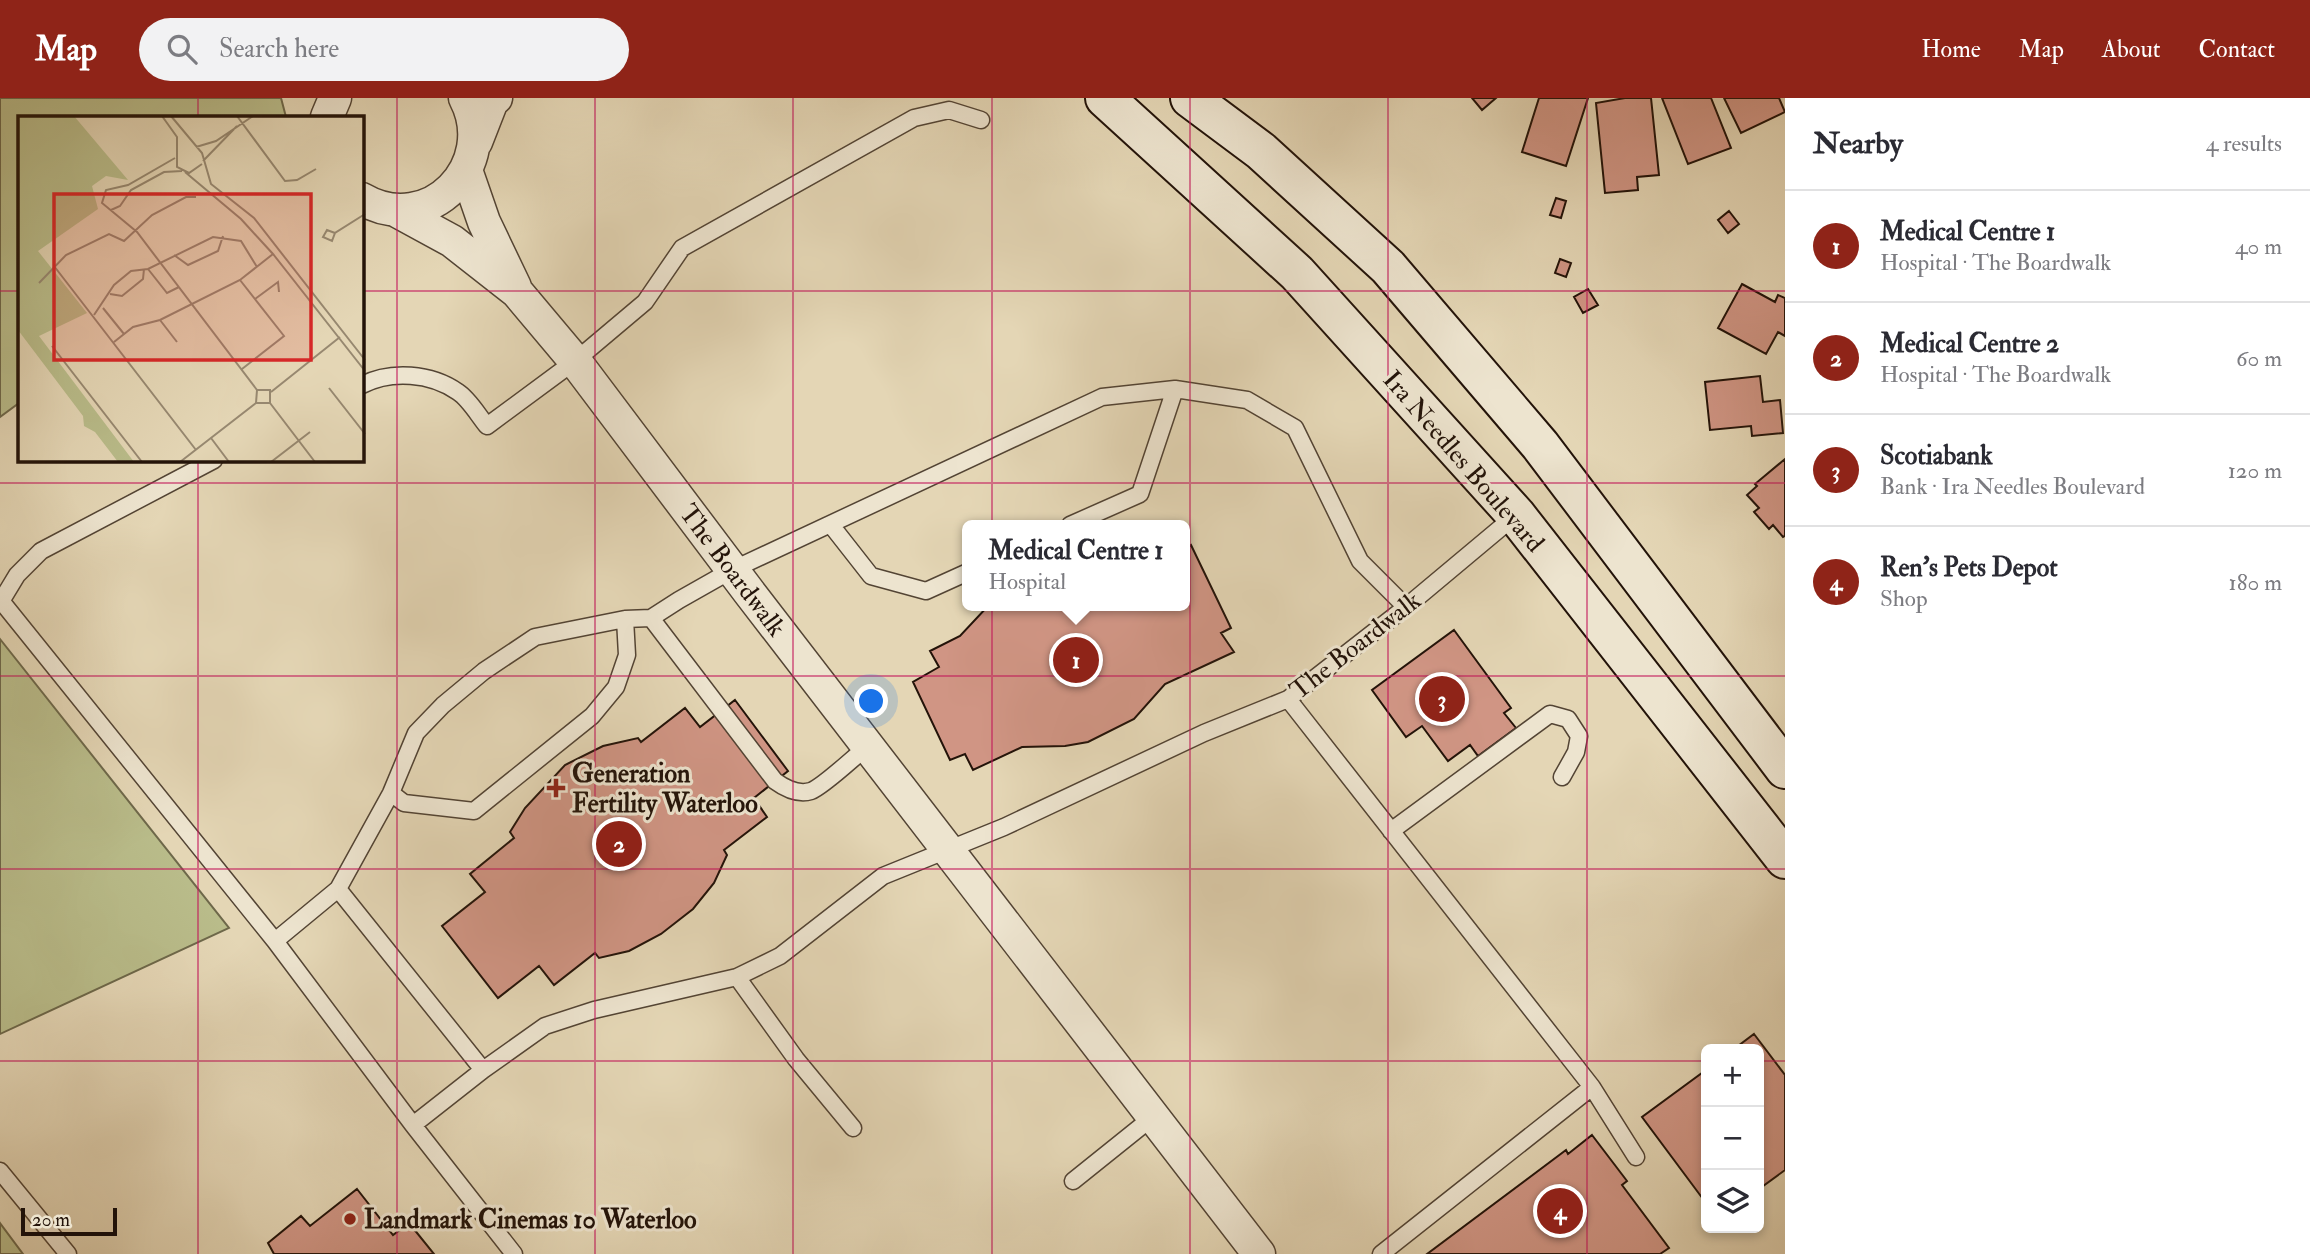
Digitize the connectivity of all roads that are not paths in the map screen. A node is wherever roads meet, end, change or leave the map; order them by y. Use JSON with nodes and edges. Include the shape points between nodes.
{"nodes":[{"id":1,"x":465,"y":98,"type":"edge"},
{"id":2,"x":496,"y":98,"type":"edge"},
{"id":3,"x":1105,"y":98,"type":"edge"},
{"id":4,"x":1190,"y":98,"type":"edge"},
{"id":5,"x":981,"y":120,"type":"dead end"},
{"id":6,"x":471,"y":156,"type":"junction"},
{"id":7,"x":364,"y":200,"type":"edge"},
{"id":8,"x":395,"y":210,"type":"junction"},
{"id":9,"x":517,"y":292,"type":"junction"},
{"id":10,"x":575,"y":361,"type":"junction"},
{"id":11,"x":364,"y":384,"type":"edge"},
{"id":12,"x":1175,"y":389,"type":"junction"},
{"id":13,"x":210,"y":462,"type":"edge"},
{"id":14,"x":1516,"y":515,"type":"junction"},
{"id":15,"x":1081,"y":520,"type":"edge"},
{"id":16,"x":831,"y":526,"type":"junction"},
{"id":17,"x":732,"y":570,"type":"junction"},
{"id":18,"x":962,"y":575,"type":"edge"},
{"id":19,"x":1,"y":603,"type":"edge"},
{"id":20,"x":1406,"y":607,"type":"junction"},
{"id":21,"x":651,"y":618,"type":"junction"},
{"id":22,"x":625,"y":620,"type":"junction"},
{"id":23,"x":1288,"y":699,"type":"junction"},
{"id":24,"x":868,"y":746,"type":"junction"},
{"id":25,"x":1785,"y":769,"type":"edge"},
{"id":26,"x":1562,"y":777,"type":"dead end"},
{"id":27,"x":391,"y":793,"type":"junction"},
{"id":28,"x":1391,"y":831,"type":"junction"},
{"id":29,"x":948,"y":850,"type":"junction"},
{"id":30,"x":1785,"y":859,"type":"edge"},
{"id":31,"x":338,"y":889,"type":"junction"},
{"id":32,"x":275,"y":941,"type":"junction"},
{"id":33,"x":737,"y":977,"type":"junction"},
{"id":34,"x":483,"y":1070,"type":"junction"},
{"id":35,"x":1592,"y":1087,"type":"junction"},
{"id":36,"x":1154,"y":1116,"type":"junction"},
{"id":37,"x":413,"y":1125,"type":"junction"},
{"id":38,"x":853,"y":1128,"type":"dead end"},
{"id":39,"x":1636,"y":1157,"type":"dead end"},
{"id":40,"x":0,"y":1171,"type":"edge"},
{"id":41,"x":1073,"y":1181,"type":"dead end"},
{"id":42,"x":68,"y":1254,"type":"edge"},
{"id":43,"x":514,"y":1254,"type":"edge"},
{"id":44,"x":1259,"y":1254,"type":"edge"},
{"id":45,"x":1381,"y":1254,"type":"edge"}],
"edges":[{"from":1,"to":6,"type":"street","name":"The Boardwalk","via":[[472,115]]},
{"from":2,"to":6,"type":"street"},
{"from":3,"to":14,"type":"main road","name":"Ira Needles Boulevard","via":[[1297,273]]},
{"from":4,"to":25,"type":"main road","via":[[1261,151],[1388,267],[1540,445]]},
{"from":5,"to":10,"type":"lane","via":[[949,110],[914,118],[682,248],[645,302]]},
{"from":6,"to":8,"type":"street","via":[[459,182],[437,200]]},
{"from":6,"to":9,"type":"street","name":"The Boardwalk","via":[[484,222]]},
{"from":7,"to":8,"type":"street","name":"The Boardwalk"},
{"from":8,"to":9,"type":"street","name":"The Boardwalk","via":[[452,241]]},
{"from":9,"to":10,"type":"street","name":"The Boardwalk"},
{"from":10,"to":11,"type":"lane","via":[[487,426],[459,392],[424,376],[378,377]]},
{"from":10,"to":17,"type":"street","name":"The Boardwalk"},
{"from":12,"to":15,"type":"lane","via":[[1140,494]]},
{"from":12,"to":16,"type":"lane","via":[[1102,397]]},
{"from":12,"to":20,"type":"lane","via":[[1247,400],[1295,428],[1360,561]]},
{"from":13,"to":19,"type":"lane","via":[[41,551],[17,575]]},
{"from":14,"to":20,"type":"lane","name":"The Boardwalk"},
{"from":14,"to":30,"type":"main road","name":"Ira Needles Boulevard"},
{"from":16,"to":17,"type":"lane"},
{"from":16,"to":18,"type":"lane","via":[[871,576],[926,591]]},
{"from":17,"to":21,"type":"lane"},
{"from":17,"to":24,"type":"street","name":"The Boardwalk"},
{"from":19,"to":32,"type":"lane"},
{"from":20,"to":23,"type":"lane","name":"The Boardwalk"},
{"from":21,"to":22,"type":"lane"},
{"from":21,"to":24,"type":"lane","via":[[782,786],[796,792],[812,790]]},
{"from":22,"to":27,"type":"lane","via":[[534,637],[484,671],[416,733]]},
{"from":22,"to":27,"type":"lane","via":[[627,655],[616,687],[592,716],[474,811],[404,803]]},
{"from":23,"to":28,"type":"lane"},
{"from":23,"to":29,"type":"lane","name":"The Boardwalk"},
{"from":24,"to":29,"type":"street","name":"The Boardwalk"},
{"from":26,"to":28,"type":"lane","via":[[1579,736],[1568,719],[1550,714]]},
{"from":27,"to":31,"type":"lane"},
{"from":28,"to":35,"type":"lane"},
{"from":29,"to":33,"type":"lane","via":[[883,876],[780,956]]},
{"from":29,"to":36,"type":"street","name":"The Boardwalk"},
{"from":31,"to":32,"type":"lane"},
{"from":31,"to":34,"type":"lane"},
{"from":32,"to":37,"type":"lane"},
{"from":33,"to":34,"type":"lane","via":[[594,1010],[545,1027]]},
{"from":33,"to":38,"type":"lane"},
{"from":34,"to":37,"type":"lane"},
{"from":35,"to":39,"type":"lane"},
{"from":35,"to":45,"type":"lane"},
{"from":36,"to":41,"type":"lane"},
{"from":36,"to":44,"type":"street","name":"The Boardwalk"},
{"from":37,"to":43,"type":"lane"},
{"from":40,"to":42,"type":"lane"}]}
